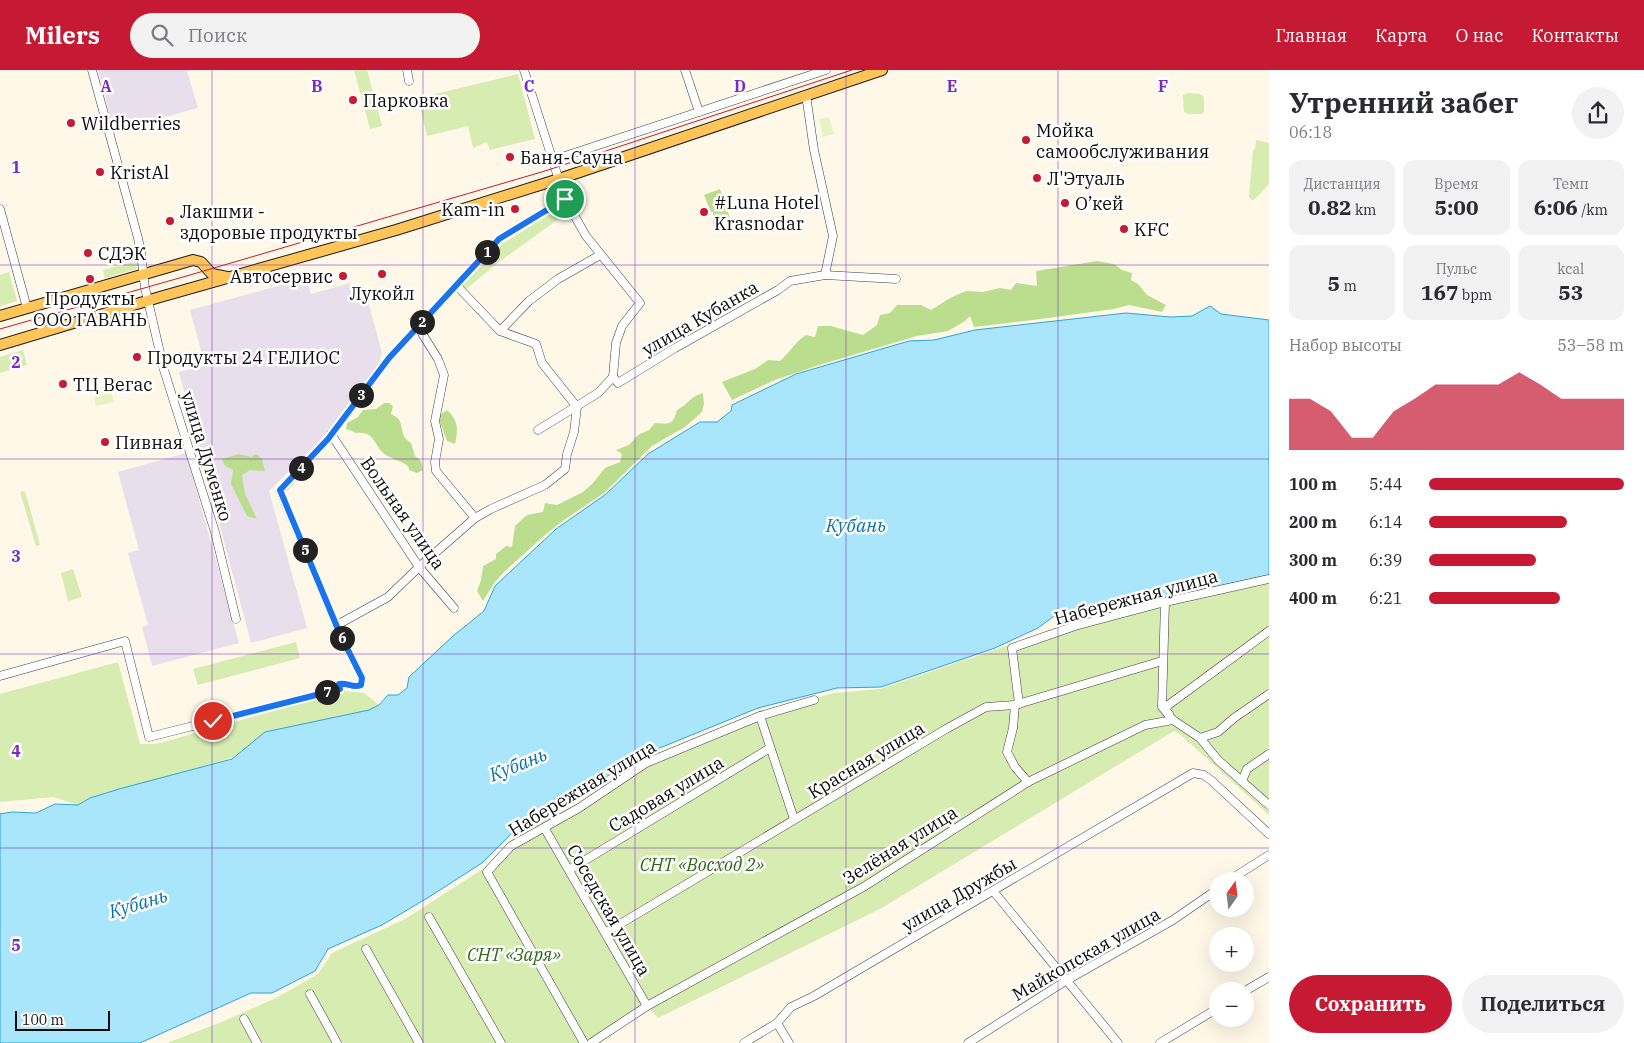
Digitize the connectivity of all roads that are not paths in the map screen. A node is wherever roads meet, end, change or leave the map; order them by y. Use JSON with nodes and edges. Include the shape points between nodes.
{"nodes":[{"id":1,"x":92,"y":70,"type":"edge"},
{"id":2,"x":407,"y":70,"type":"edge"},
{"id":3,"x":524,"y":70,"type":"edge"},
{"id":4,"x":685,"y":70,"type":"edge"},
{"id":5,"x":826,"y":70,"type":"edge"},
{"id":6,"x":882,"y":70,"type":"edge"},
{"id":7,"x":409,"y":81,"type":"dead end"},
{"id":8,"x":806,"y":95,"type":"junction"},
{"id":9,"x":699,"y":112,"type":"junction"},
{"id":10,"x":553,"y":160,"type":"junction"},
{"id":11,"x":559,"y":178,"type":"junction"},
{"id":12,"x":565,"y":199,"type":"junction"},
{"id":13,"x":0,"y":209,"type":"edge"},
{"id":14,"x":600,"y":255,"type":"junction"},
{"id":15,"x":208,"y":270,"type":"junction"},
{"id":16,"x":144,"y":275,"type":"junction"},
{"id":17,"x":825,"y":275,"type":"junction"},
{"id":18,"x":238,"y":276,"type":"junction"},
{"id":19,"x":896,"y":279,"type":"dead end"},
{"id":20,"x":456,"y":285,"type":"junction"},
{"id":21,"x":187,"y":290,"type":"junction"},
{"id":22,"x":148,"y":301,"type":"junction"},
{"id":23,"x":27,"y":308,"type":"junction"},
{"id":24,"x":0,"y":316,"type":"edge"},
{"id":25,"x":418,"y":326,"type":"junction"},
{"id":26,"x":500,"y":331,"type":"junction"},
{"id":27,"x":0,"y":345,"type":"edge"},
{"id":28,"x":613,"y":377,"type":"junction"},
{"id":29,"x":578,"y":407,"type":"junction"},
{"id":30,"x":538,"y":430,"type":"dead end"},
{"id":31,"x":332,"y":434,"type":"junction"},
{"id":32,"x":475,"y":518,"type":"junction"},
{"id":33,"x":419,"y":567,"type":"junction"},
{"id":34,"x":1269,"y":579,"type":"edge"},
{"id":35,"x":1165,"y":602,"type":"junction"},
{"id":36,"x":454,"y":608,"type":"dead end"},
{"id":37,"x":236,"y":619,"type":"dead end"},
{"id":38,"x":337,"y":625,"type":"junction"},
{"id":39,"x":1269,"y":631,"type":"edge"},
{"id":40,"x":1162,"y":661,"type":"junction"},
{"id":41,"x":0,"y":676,"type":"edge"},
{"id":42,"x":1269,"y":694,"type":"edge"},
{"id":43,"x":814,"y":700,"type":"dead end"},
{"id":44,"x":1017,"y":704,"type":"junction"},
{"id":45,"x":760,"y":716,"type":"junction"},
{"id":46,"x":1173,"y":720,"type":"junction"},
{"id":47,"x":1200,"y":738,"type":"junction"},
{"id":48,"x":770,"y":748,"type":"junction"},
{"id":49,"x":1269,"y":754,"type":"edge"},
{"id":50,"x":1242,"y":781,"type":"junction"},
{"id":51,"x":1028,"y":782,"type":"junction"},
{"id":52,"x":1269,"y":805,"type":"edge"},
{"id":53,"x":794,"y":820,"type":"junction"},
{"id":54,"x":545,"y":829,"type":"junction"},
{"id":55,"x":1269,"y":834,"type":"edge"},
{"id":56,"x":1269,"y":855,"type":"edge"},
{"id":57,"x":569,"y":870,"type":"junction"},
{"id":58,"x":1242,"y":872,"type":"edge"},
{"id":59,"x":994,"y":892,"type":"junction"},
{"id":60,"x":1209,"y":895,"type":"edge"},
{"id":61,"x":429,"y":917,"type":"dead end"},
{"id":62,"x":605,"y":933,"type":"junction"},
{"id":63,"x":366,"y":949,"type":"dead end"},
{"id":64,"x":1269,"y":976,"type":"edge"},
{"id":65,"x":1067,"y":980,"type":"junction"},
{"id":66,"x":1254,"y":985,"type":"edge"},
{"id":67,"x":310,"y":994,"type":"dead end"},
{"id":68,"x":647,"y":1006,"type":"junction"},
{"id":69,"x":1209,"y":1013,"type":"edge"},
{"id":70,"x":244,"y":1019,"type":"dead end"},
{"id":71,"x":777,"y":1023,"type":"junction"},
{"id":72,"x":257,"y":1043,"type":"edge"},
{"id":73,"x":337,"y":1043,"type":"edge"},
{"id":74,"x":419,"y":1043,"type":"edge"},
{"id":75,"x":501,"y":1043,"type":"edge"},
{"id":76,"x":584,"y":1043,"type":"edge"},
{"id":77,"x":591,"y":1043,"type":"edge"},
{"id":78,"x":744,"y":1043,"type":"edge"},
{"id":79,"x":789,"y":1043,"type":"edge"},
{"id":80,"x":968,"y":1043,"type":"edge"},
{"id":81,"x":1118,"y":1043,"type":"edge"},
{"id":82,"x":1160,"y":1043,"type":"edge"}],
"edges":[{"from":1,"to":16,"type":"street","name":"улица Думенко","via":[[138,238]]},
{"from":2,"to":7,"type":"street"},
{"from":3,"to":10,"type":"street"},
{"from":4,"to":9,"type":"street"},
{"from":5,"to":9,"type":"street"},
{"from":6,"to":8,"type":"main road"},
{"from":8,"to":11,"type":"main road"},
{"from":8,"to":17,"type":"street","via":[[833,236]]},
{"from":9,"to":10,"type":"street"},
{"from":10,"to":11,"type":"street"},
{"from":11,"to":12,"type":"street"},
{"from":11,"to":18,"type":"main road","via":[[360,242]]},
{"from":12,"to":14,"type":"street"},
{"from":12,"to":20,"type":"street","via":[[499,239]]},
{"from":13,"to":23,"type":"street"},
{"from":14,"to":26,"type":"street","via":[[558,279],[529,301]]},
{"from":14,"to":28,"type":"street","via":[[640,303],[622,326],[616,343]]},
{"from":15,"to":16,"type":"main road","via":[[201,262],[193,260]]},
{"from":15,"to":18,"type":"main road","via":[[215,276]]},
{"from":15,"to":21,"type":"main road","via":[[201,282]]},
{"from":16,"to":22,"type":"street","name":"улица Думенко"},
{"from":16,"to":23,"type":"main road"},
{"from":17,"to":19,"type":"street","name":"улица Кубанка"},
{"from":17,"to":28,"type":"street","name":"улица Кубанка","via":[[790,281],[618,383]]},
{"from":18,"to":21,"type":"main road"},
{"from":20,"to":25,"type":"street"},
{"from":20,"to":26,"type":"street"},
{"from":21,"to":22,"type":"main road"},
{"from":22,"to":27,"type":"main road"},
{"from":22,"to":37,"type":"street","name":"улица Думенко","via":[[164,370],[215,532]]},
{"from":23,"to":24,"type":"main road"},
{"from":25,"to":31,"type":"street","via":[[389,358]]},
{"from":25,"to":32,"type":"street","via":[[438,359],[444,376],[435,421],[439,439],[436,471]]},
{"from":26,"to":29,"type":"street","via":[[536,344],[542,363]]},
{"from":28,"to":29,"type":"street"},
{"from":29,"to":30,"type":"street"},
{"from":29,"to":32,"type":"street","via":[[565,469],[545,485]]},
{"from":31,"to":33,"type":"street","name":"Вольная улица"},
{"from":31,"to":38,"type":"street","via":[[280,490]]},
{"from":32,"to":33,"type":"street"},
{"from":33,"to":36,"type":"street","name":"Вольная улица"},
{"from":33,"to":38,"type":"street","via":[[388,597]]},
{"from":34,"to":35,"type":"street","name":"Набережная улица"},
{"from":35,"to":40,"type":"street"},
{"from":35,"to":44,"type":"street","name":"Набережная улица","via":[[1075,626],[1012,648]]},
{"from":38,"to":41,"type":"street","via":[[362,678],[361,685],[339,684],[340,689],[149,736],[125,641]]},
{"from":39,"to":46,"type":"street","via":[[1168,706],[1166,711]]},
{"from":40,"to":44,"type":"street","name":"Красная улица"},
{"from":40,"to":46,"type":"street","via":[[1162,707]]},
{"from":42,"to":47,"type":"street","via":[[1218,732]]},
{"from":43,"to":45,"type":"street","name":"Набережная улица"},
{"from":44,"to":51,"type":"street","via":[[1007,752]]},
{"from":44,"to":53,"type":"street","name":"Красная улица","via":[[986,707]]},
{"from":45,"to":48,"type":"street"},
{"from":45,"to":54,"type":"street","name":"Набережная улица","via":[[646,763]]},
{"from":46,"to":47,"type":"street"},
{"from":46,"to":51,"type":"street","name":"Зелёная улица","via":[[1145,725]]},
{"from":47,"to":50,"type":"street"},
{"from":48,"to":53,"type":"street"},
{"from":48,"to":57,"type":"street","name":"Садовая улица"},
{"from":49,"to":50,"type":"street","via":[[1247,769]]},
{"from":50,"to":52,"type":"street"},
{"from":51,"to":68,"type":"street","name":"Зелёная улица","via":[[865,886]]},
{"from":53,"to":62,"type":"street","name":"Красная улица"},
{"from":54,"to":57,"type":"street","name":"Соседская улица"},
{"from":54,"to":76,"type":"street","name":"Набережная улица","via":[[511,846],[487,872]]},
{"from":55,"to":59,"type":"street","name":"улица Дружбы","via":[[1212,781],[1204,775],[1193,774]]},
{"from":56,"to":58,"type":"street"},
{"from":57,"to":62,"type":"street","name":"Соседская улица"},
{"from":59,"to":65,"type":"street"},
{"from":59,"to":71,"type":"street","name":"улица Дружбы","via":[[791,1007]]},
{"from":60,"to":65,"type":"street","name":"Майкопская улица","via":[[1173,920]]},
{"from":61,"to":75,"type":"street"},
{"from":62,"to":68,"type":"street","name":"Соседская улица"},
{"from":63,"to":74,"type":"street"},
{"from":64,"to":66,"type":"street"},
{"from":65,"to":80,"type":"street","name":"Майкопская улица"},
{"from":65,"to":81,"type":"street"},
{"from":67,"to":73,"type":"street"},
{"from":68,"to":77,"type":"street","name":"Зелёная улица"},
{"from":69,"to":82,"type":"street"},
{"from":70,"to":72,"type":"street"},
{"from":71,"to":78,"type":"street","name":"улица Дружбы"},
{"from":71,"to":79,"type":"street"}]}
